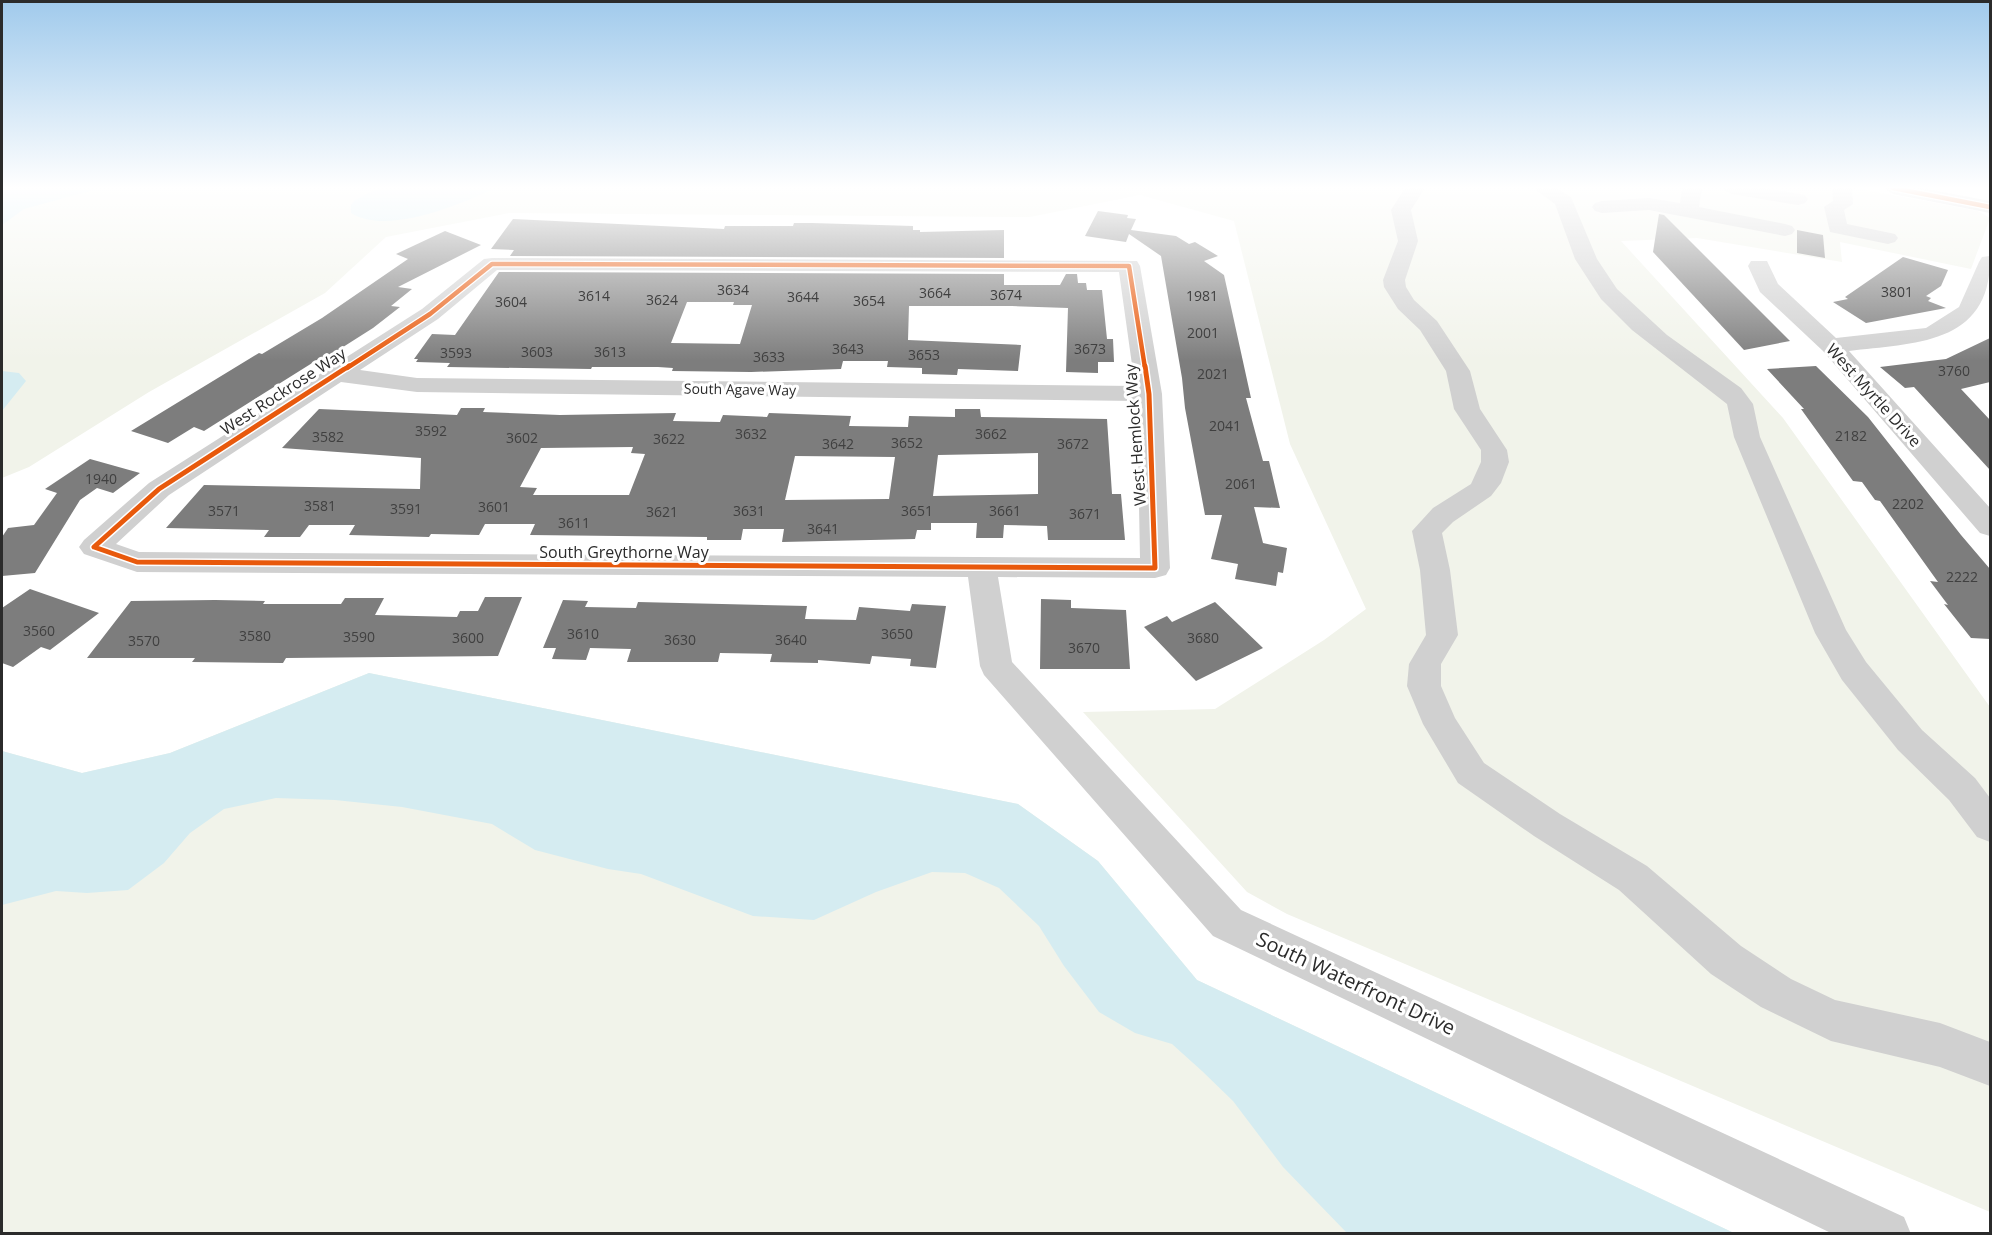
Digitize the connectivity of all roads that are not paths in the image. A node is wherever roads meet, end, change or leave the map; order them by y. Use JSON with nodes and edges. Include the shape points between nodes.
{"nodes":[{"id":1,"x":1407,"y":246,"type":"edge"},
{"id":2,"x":1580,"y":246,"type":"edge"},
{"id":3,"x":1990,"y":262,"type":"edge"},
{"id":4,"x":492,"y":264,"type":"joint"},
{"id":5,"x":1759,"y":266,"type":"dead end"},
{"id":6,"x":1831,"y":346,"type":"junction"},
{"id":7,"x":333,"y":374,"type":"junction"},
{"id":8,"x":1149,"y":394,"type":"junction"},
{"id":9,"x":1990,"y":526,"type":"edge"},
{"id":10,"x":94,"y":548,"type":"joint"},
{"id":11,"x":982,"y":568,"type":"junction"},
{"id":12,"x":1155,"y":568,"type":"joint"},
{"id":13,"x":1990,"y":826,"type":"edge"},
{"id":14,"x":1990,"y":1064,"type":"edge"},
{"id":15,"x":1887,"y":1233,"type":"edge"}],
"edges":[{"from":1,"to":14,"type":"street","via":[[1395,287],[1429,326],[1458,371],[1467,409],[1494,450],[1492,474],[1481,490],[1443,515],[1427,531],[1442,635],[1425,664],[1424,686],[1457,755],[1471,773],[1517,806],[1634,878],[1726,960],[1776,993],[1831,1020],[1940,1045]]},
{"from":2,"to":13,"type":"street","via":[[1596,277],[1616,303],[1732,393],[1740,404],[1747,437],[1831,633],[1854,671],[1910,740],[1962,789]]},
{"from":3,"to":6,"type":"street","via":[[1969,311],[1932,334]]},
{"from":4,"to":7,"type":"street","name":"West Rockrose Way","via":[[430,314]]},
{"from":4,"to":8,"type":"street","name":"West Hemlock Way","via":[[1130,266]]},
{"from":5,"to":6,"type":"street","name":"West Myrtle Drive","via":[[1768,287]]},
{"from":6,"to":9,"type":"street","name":"West Myrtle Drive"},
{"from":7,"to":8,"type":"street","name":"South Agave Way","via":[[417,384]]},
{"from":7,"to":10,"type":"street","name":"West Rockrose Way","via":[[159,489]]},
{"from":8,"to":12,"type":"street","name":"West Hemlock Way"},
{"from":10,"to":11,"type":"street","name":"South Greythorne Way","via":[[137,562]]},
{"from":11,"to":12,"type":"street","name":"South Greythorne Way"},
{"from":11,"to":15,"type":"street","name":"South Waterfront Drive","via":[[996,666],[1227,923]]}]}
